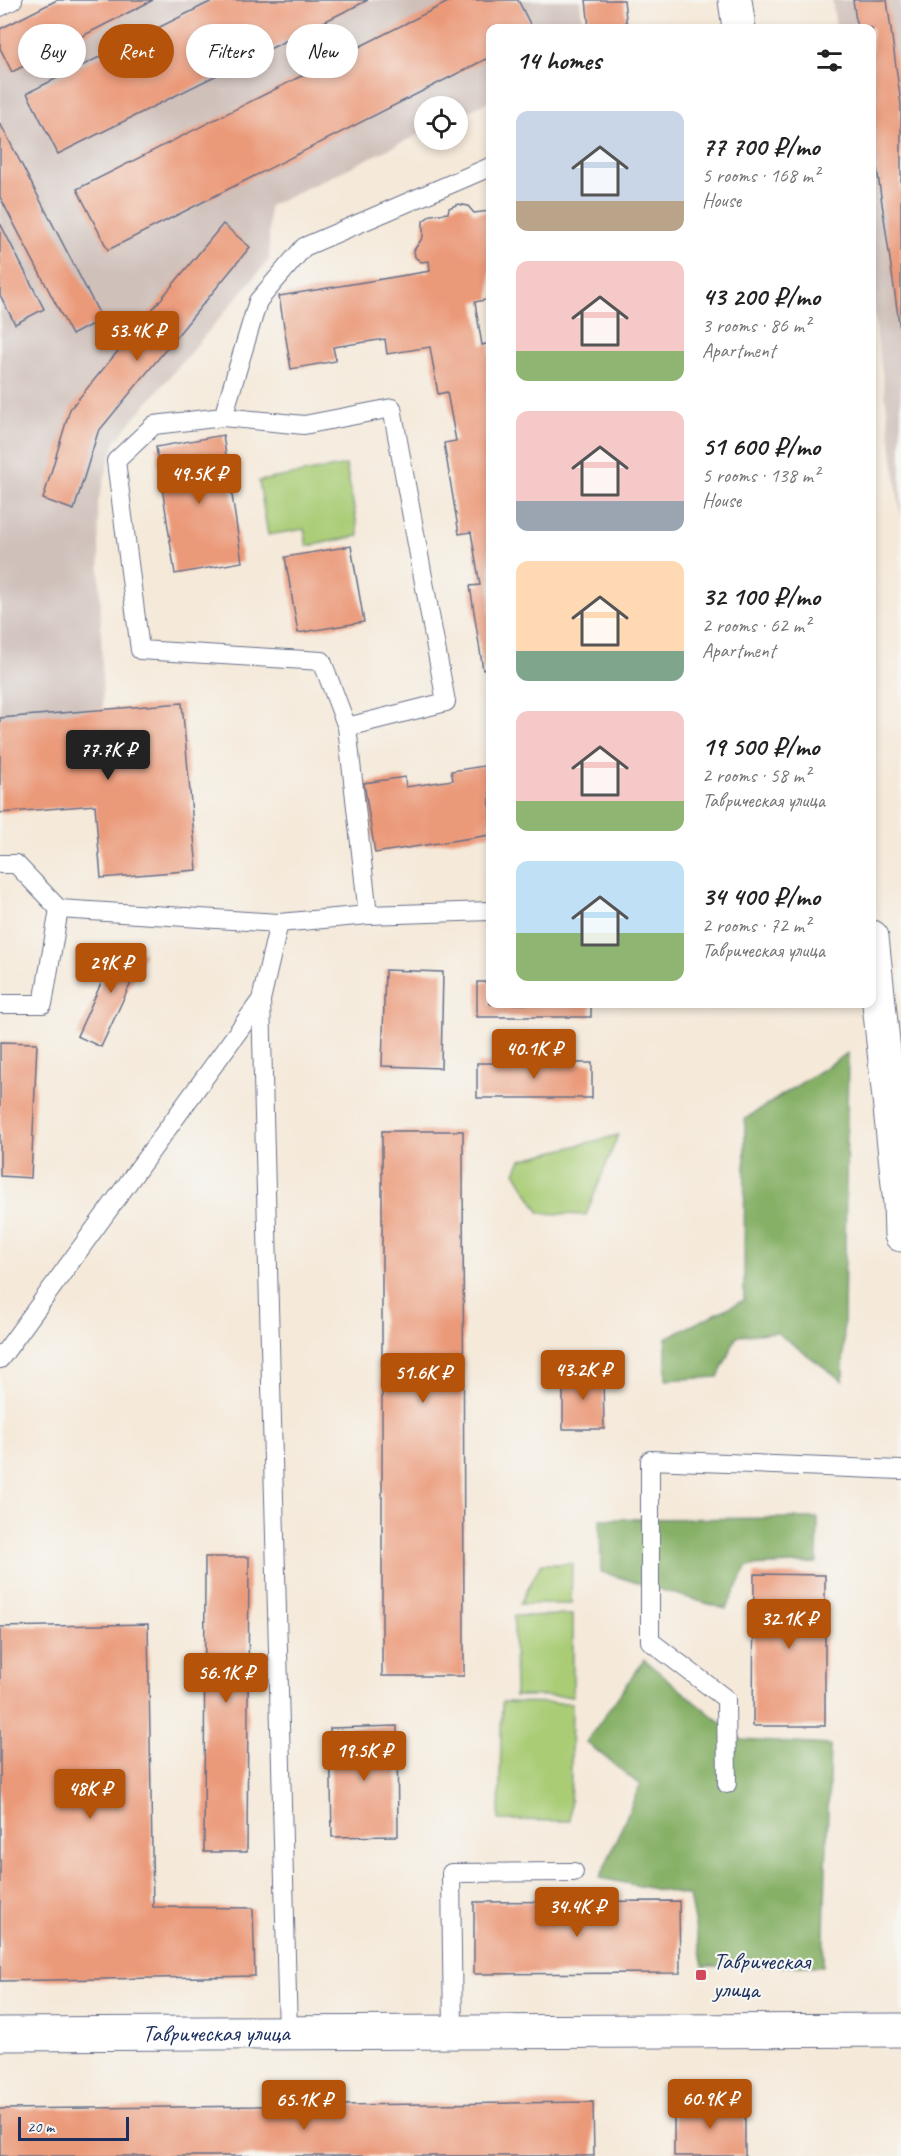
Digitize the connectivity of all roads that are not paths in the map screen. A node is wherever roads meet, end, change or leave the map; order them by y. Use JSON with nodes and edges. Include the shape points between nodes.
{"nodes":[{"id":1,"x":13,"y":0,"type":"edge"},
{"id":2,"x":735,"y":0,"type":"edge"},
{"id":3,"x":0,"y":7,"type":"edge"},
{"id":4,"x":738,"y":24,"type":"edge"},
{"id":5,"x":486,"y":169,"type":"edge"},
{"id":6,"x":223,"y":417,"type":"junction"},
{"id":7,"x":347,"y":727,"type":"junction"},
{"id":8,"x":0,"y":864,"type":"edge"},
{"id":9,"x":59,"y":909,"type":"junction"},
{"id":10,"x":486,"y":910,"type":"edge"},
{"id":11,"x":368,"y":915,"type":"junction"},
{"id":12,"x":279,"y":923,"type":"junction"},
{"id":13,"x":876,"y":975,"type":"edge"},
{"id":14,"x":261,"y":1000,"type":"junction"},
{"id":15,"x":0,"y":1004,"type":"edge"},
{"id":16,"x":901,"y":1235,"type":"edge"},
{"id":17,"x":0,"y":1359,"type":"edge"},
{"id":18,"x":901,"y":1470,"type":"edge"},
{"id":19,"x":727,"y":1784,"type":"dead end"},
{"id":20,"x":574,"y":1872,"type":"dead end"},
{"id":21,"x":901,"y":2030,"type":"edge"},
{"id":22,"x":453,"y":2032,"type":"junction"},
{"id":23,"x":288,"y":2033,"type":"junction"},
{"id":24,"x":0,"y":2034,"type":"edge"}],
"edges":[{"from":1,"to":3,"type":"lane"},
{"from":2,"to":4,"type":"street"},
{"from":5,"to":6,"type":"lane","via":[[304,247],[258,301]]},
{"from":6,"to":7,"type":"lane","via":[[154,425],[116,461],[140,650],[322,661]]},
{"from":6,"to":7,"type":"lane","via":[[304,425],[392,408],[446,702]]},
{"from":7,"to":11,"type":"lane"},
{"from":8,"to":9,"type":"lane","via":[[16,864]]},
{"from":9,"to":12,"type":"lane"},
{"from":9,"to":15,"type":"lane","via":[[44,1004]]},
{"from":10,"to":11,"type":"lane"},
{"from":11,"to":12,"type":"lane"},
{"from":12,"to":14,"type":"lane"},
{"from":13,"to":16,"type":"street"},
{"from":14,"to":17,"type":"lane"},
{"from":14,"to":23,"type":"lane"},
{"from":18,"to":19,"type":"lane","via":[[650,1460],[650,1641],[726,1699]]},
{"from":20,"to":22,"type":"lane","via":[[451,1873]]},
{"from":21,"to":22,"type":"street","name":"Таврическая улица"},
{"from":22,"to":23,"type":"street","name":"Таврическая улица"},
{"from":23,"to":24,"type":"street","name":"Таврическая улица"}]}
